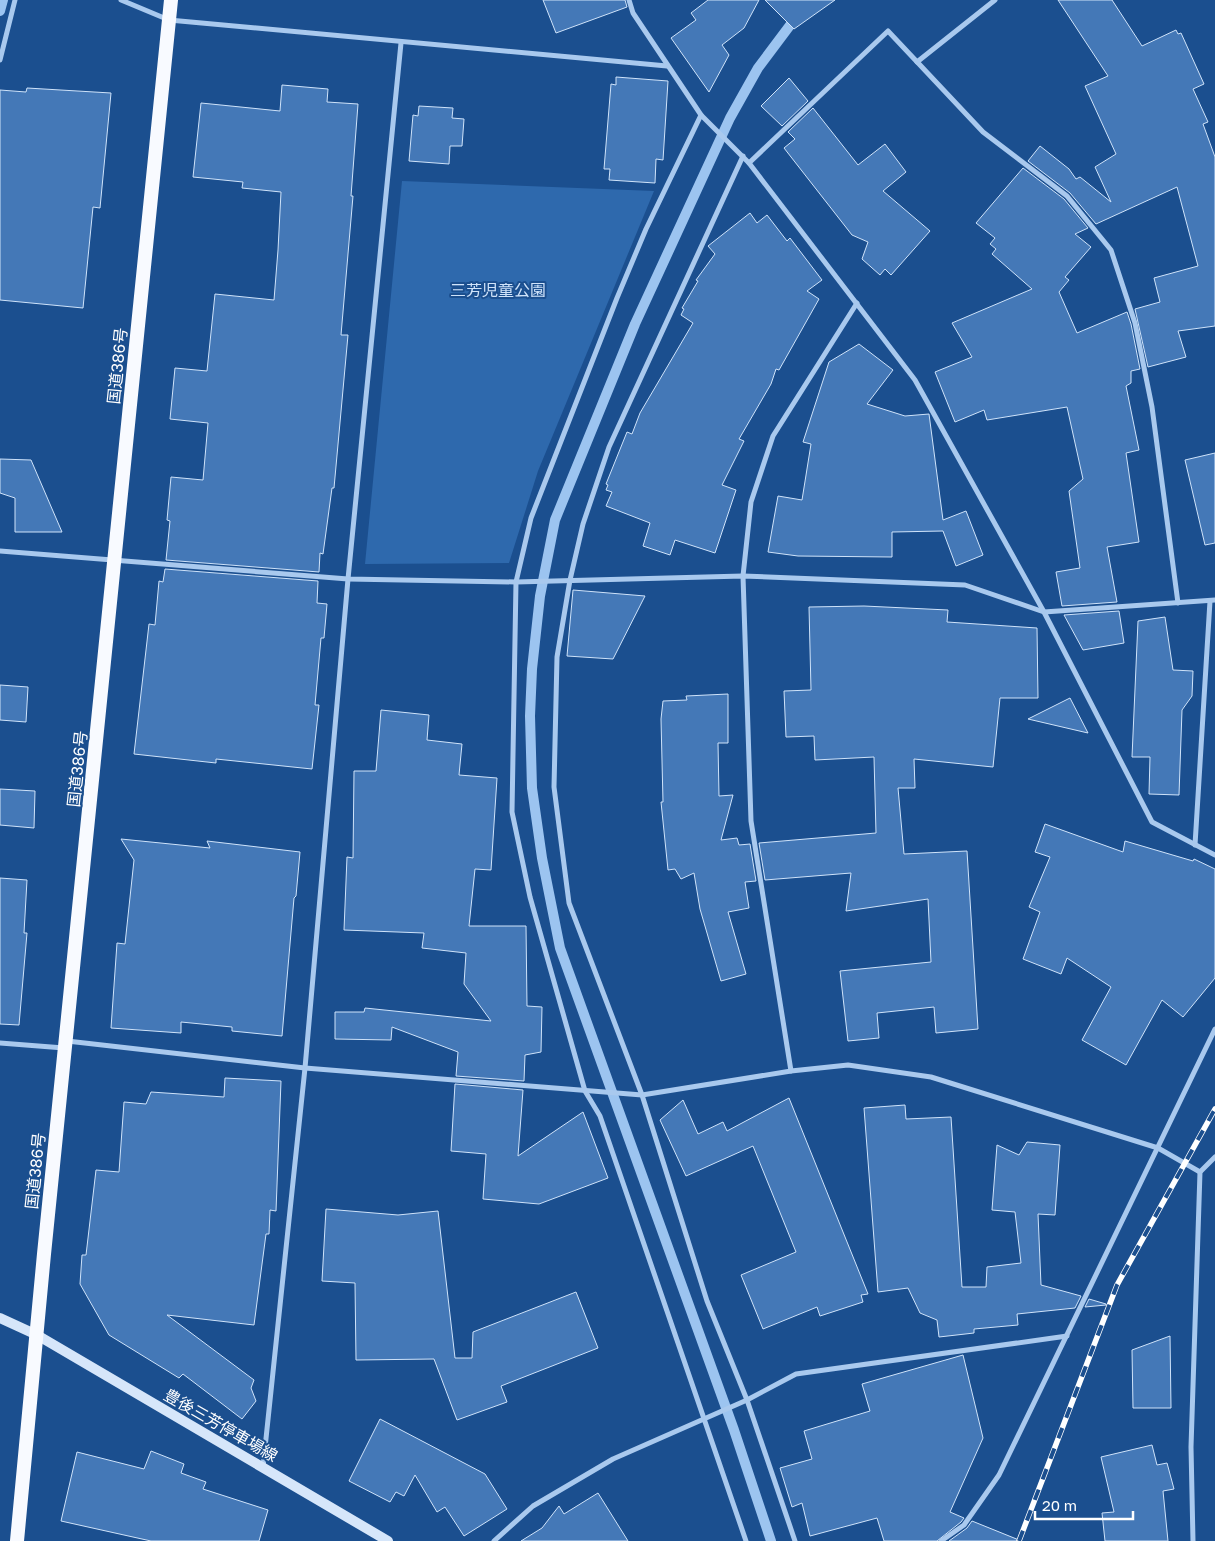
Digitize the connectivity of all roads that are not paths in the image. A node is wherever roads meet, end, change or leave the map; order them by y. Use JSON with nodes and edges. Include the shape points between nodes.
{"nodes":[{"id":1,"x":15,"y":0,"type":"edge"},
{"id":2,"x":121,"y":0,"type":"edge"},
{"id":3,"x":171,"y":0,"type":"edge"},
{"id":4,"x":629,"y":0,"type":"edge"},
{"id":5,"x":995,"y":0,"type":"edge"},
{"id":6,"x":169,"y":20,"type":"junction"},
{"id":7,"x":400,"y":43,"type":"junction"},
{"id":8,"x":0,"y":60,"type":"edge"},
{"id":9,"x":917,"y":62,"type":"junction"},
{"id":10,"x":667,"y":66,"type":"junction"},
{"id":11,"x":701,"y":115,"type":"junction"},
{"id":12,"x":743,"y":156,"type":"junction"},
{"id":13,"x":749,"y":163,"type":"junction"},
{"id":14,"x":857,"y":303,"type":"junction"},
{"id":15,"x":0,"y":551,"type":"edge"},
{"id":16,"x":116,"y":561,"type":"junction"},
{"id":17,"x":743,"y":576,"type":"junction"},
{"id":18,"x":348,"y":579,"type":"junction"},
{"id":19,"x":570,"y":580,"type":"junction"},
{"id":20,"x":516,"y":582,"type":"junction"},
{"id":21,"x":1212,"y":601,"type":"edge"},
{"id":22,"x":1178,"y":603,"type":"junction"},
{"id":23,"x":1044,"y":612,"type":"junction"},
{"id":24,"x":1194,"y":845,"type":"junction"},
{"id":25,"x":1215,"y":855,"type":"edge"},
{"id":26,"x":1215,"y":1029,"type":"edge"},
{"id":27,"x":0,"y":1043,"type":"edge"},
{"id":28,"x":66,"y":1044,"type":"junction"},
{"id":29,"x":305,"y":1068,"type":"junction"},
{"id":30,"x":792,"y":1072,"type":"junction"},
{"id":31,"x":585,"y":1091,"type":"junction"},
{"id":32,"x":642,"y":1095,"type":"junction"},
{"id":33,"x":1158,"y":1148,"type":"junction"},
{"id":34,"x":1215,"y":1157,"type":"edge"},
{"id":35,"x":1200,"y":1172,"type":"junction"},
{"id":36,"x":0,"y":1318,"type":"edge"},
{"id":37,"x":37,"y":1335,"type":"junction"},
{"id":38,"x":1067,"y":1336,"type":"junction"},
{"id":39,"x":747,"y":1400,"type":"junction"},
{"id":40,"x":705,"y":1420,"type":"junction"},
{"id":41,"x":263,"y":1467,"type":"junction"},
{"id":42,"x":17,"y":1541,"type":"edge"},
{"id":43,"x":388,"y":1541,"type":"edge"},
{"id":44,"x":494,"y":1541,"type":"edge"},
{"id":45,"x":746,"y":1541,"type":"edge"},
{"id":46,"x":795,"y":1541,"type":"edge"},
{"id":47,"x":941,"y":1541,"type":"edge"},
{"id":48,"x":1193,"y":1541,"type":"edge"}],
"edges":[{"from":1,"to":8,"type":"street"},
{"from":2,"to":6,"type":"street"},
{"from":3,"to":6,"type":"highway","name":"国道386号"},
{"from":4,"to":10,"type":"street","via":[[633,13]]},
{"from":5,"to":9,"type":"street"},
{"from":6,"to":7,"type":"street"},
{"from":6,"to":16,"type":"highway","name":"国道386号"},
{"from":7,"to":10,"type":"street"},
{"from":7,"to":18,"type":"street"},
{"from":9,"to":13,"type":"street","via":[[888,31]]},
{"from":9,"to":22,"type":"street","via":[[983,132],[1067,196],[1110,250],[1135,323],[1152,407]]},
{"from":10,"to":11,"type":"street"},
{"from":11,"to":12,"type":"street"},
{"from":11,"to":20,"type":"street","via":[[617,298],[532,518]]},
{"from":12,"to":13,"type":"street"},
{"from":12,"to":19,"type":"street","via":[[609,447],[583,524]]},
{"from":13,"to":14,"type":"street"},
{"from":14,"to":17,"type":"street","via":[[773,436],[751,502]]},
{"from":14,"to":23,"type":"street","via":[[915,380]]},
{"from":15,"to":16,"type":"street"},
{"from":16,"to":18,"type":"street"},
{"from":16,"to":28,"type":"highway","name":"国道386号"},
{"from":17,"to":19,"type":"street"},
{"from":17,"to":23,"type":"street","via":[[966,585]]},
{"from":17,"to":30,"type":"street","via":[[751,821]]},
{"from":18,"to":20,"type":"street"},
{"from":18,"to":29,"type":"street"},
{"from":19,"to":20,"type":"street"},
{"from":19,"to":32,"type":"street","via":[[557,657],[554,787],[569,903]]},
{"from":20,"to":31,"type":"street","via":[[512,812],[530,897]]},
{"from":21,"to":22,"type":"street"},
{"from":21,"to":24,"type":"street"},
{"from":22,"to":23,"type":"street"},
{"from":23,"to":24,"type":"street","via":[[1152,822]]},
{"from":24,"to":25,"type":"street"},
{"from":26,"to":33,"type":"street"},
{"from":27,"to":28,"type":"street"},
{"from":28,"to":29,"type":"street"},
{"from":28,"to":37,"type":"highway","name":"国道386号"},
{"from":29,"to":31,"type":"street"},
{"from":29,"to":41,"type":"street"},
{"from":30,"to":32,"type":"street"},
{"from":30,"to":33,"type":"street","via":[[848,1065],[931,1077]]},
{"from":31,"to":32,"type":"street"},
{"from":31,"to":40,"type":"street","via":[[600,1116]]},
{"from":32,"to":39,"type":"street","via":[[706,1301]]},
{"from":33,"to":35,"type":"street"},
{"from":33,"to":38,"type":"street"},
{"from":34,"to":35,"type":"street"},
{"from":35,"to":48,"type":"street","via":[[1191,1447]]},
{"from":36,"to":37,"type":"main road","name":"豊後三芳停車場線"},
{"from":37,"to":41,"type":"main road","name":"豊後三芳停車場線"},
{"from":37,"to":42,"type":"highway","name":"国道386号"},
{"from":38,"to":39,"type":"street","via":[[796,1374]]},
{"from":38,"to":47,"type":"street","via":[[999,1475],[964,1525]]},
{"from":39,"to":40,"type":"street"},
{"from":39,"to":46,"type":"street"},
{"from":40,"to":44,"type":"street","via":[[613,1459],[533,1506]]},
{"from":40,"to":45,"type":"street"},
{"from":41,"to":43,"type":"main road","name":"豊後三芳停車場線"}]}
